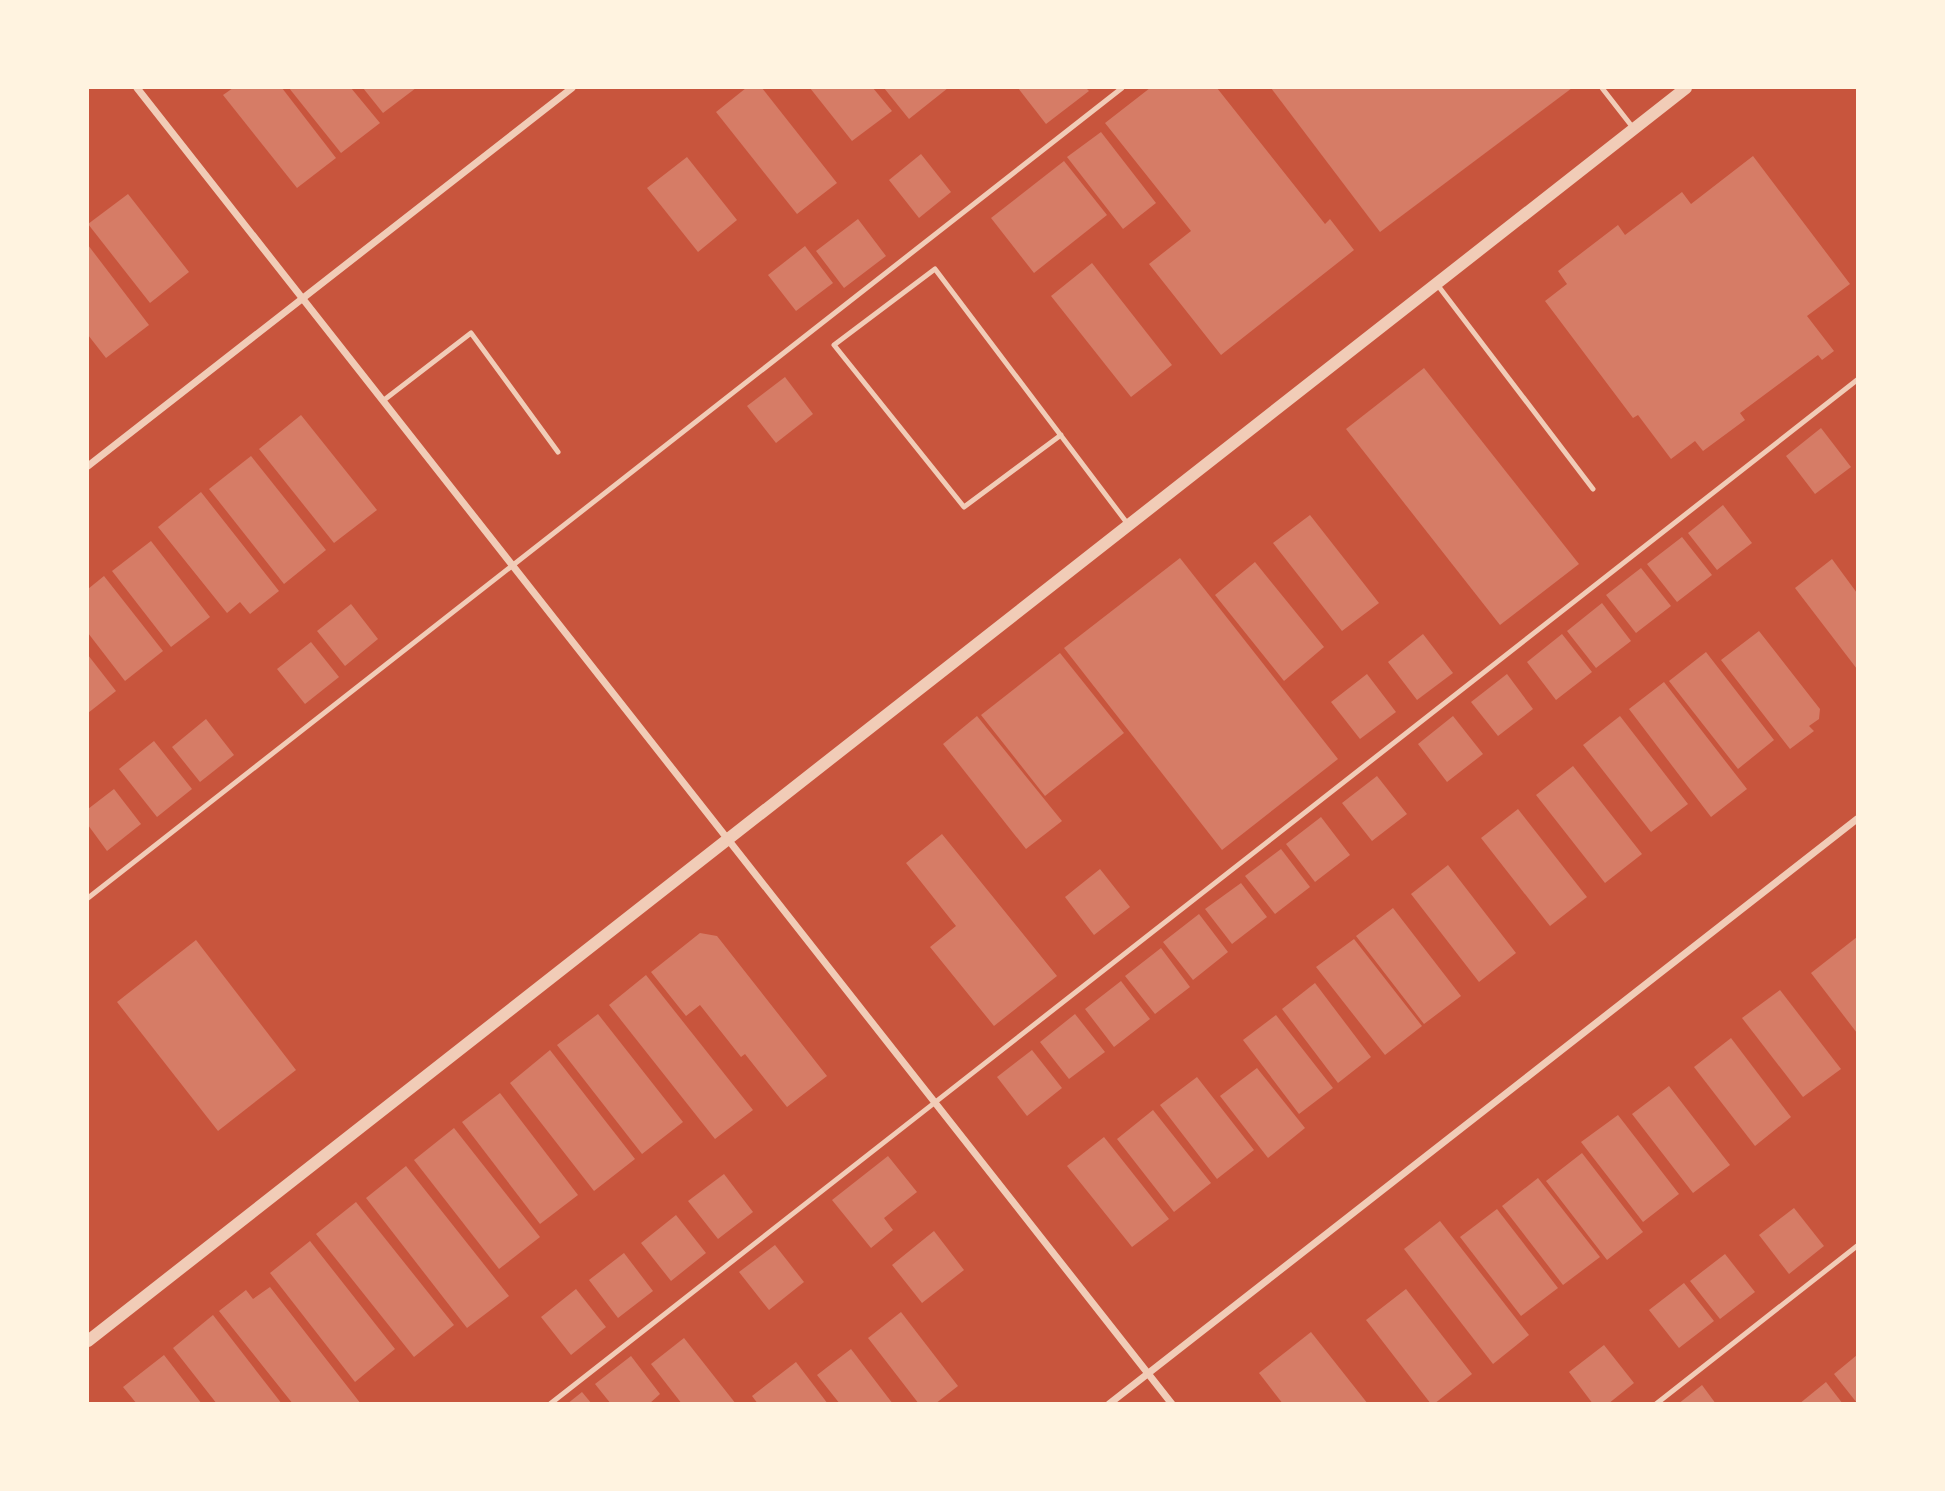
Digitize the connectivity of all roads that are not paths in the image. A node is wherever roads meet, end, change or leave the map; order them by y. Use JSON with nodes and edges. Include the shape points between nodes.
{"nodes":[{"id":1,"x":138,"y":88,"type":"edge"},
{"id":2,"x":572,"y":88,"type":"edge"},
{"id":3,"x":1122,"y":88,"type":"edge"},
{"id":4,"x":1602,"y":88,"type":"edge"},
{"id":5,"x":1686,"y":88,"type":"edge"},
{"id":6,"x":1634,"y":128,"type":"junction"},
{"id":7,"x":1436,"y":283,"type":"junction"},
{"id":8,"x":303,"y":298,"type":"junction"},
{"id":9,"x":1857,"y":380,"type":"edge"},
{"id":10,"x":384,"y":400,"type":"junction"},
{"id":11,"x":1061,"y":435,"type":"junction"},
{"id":12,"x":558,"y":452,"type":"dead end"},
{"id":13,"x":88,"y":466,"type":"edge"},
{"id":14,"x":1593,"y":489,"type":"dead end"},
{"id":15,"x":1128,"y":524,"type":"junction"},
{"id":16,"x":513,"y":565,"type":"junction"},
{"id":17,"x":1857,"y":819,"type":"edge"},
{"id":18,"x":728,"y":839,"type":"junction"},
{"id":19,"x":88,"y":898,"type":"edge"},
{"id":20,"x":936,"y":1102,"type":"junction"},
{"id":21,"x":1857,"y":1246,"type":"edge"},
{"id":22,"x":88,"y":1341,"type":"edge"},
{"id":23,"x":1148,"y":1373,"type":"junction"},
{"id":24,"x":551,"y":1404,"type":"edge"},
{"id":25,"x":1109,"y":1404,"type":"edge"},
{"id":26,"x":1172,"y":1404,"type":"edge"},
{"id":27,"x":1656,"y":1404,"type":"edge"}],
"edges":[{"from":1,"to":8,"type":"street"},
{"from":2,"to":8,"type":"street"},
{"from":3,"to":16,"type":"lane"},
{"from":4,"to":6,"type":"lane"},
{"from":5,"to":6,"type":"street"},
{"from":6,"to":7,"type":"street"},
{"from":7,"to":14,"type":"lane"},
{"from":7,"to":15,"type":"street"},
{"from":8,"to":10,"type":"street"},
{"from":8,"to":13,"type":"street"},
{"from":9,"to":20,"type":"lane"},
{"from":10,"to":12,"type":"lane","via":[[471,333]]},
{"from":10,"to":16,"type":"street"},
{"from":11,"to":11,"type":"lane","via":[[964,507],[834,345],[935,268]]},
{"from":11,"to":15,"type":"lane"},
{"from":15,"to":18,"type":"street"},
{"from":16,"to":18,"type":"street"},
{"from":16,"to":19,"type":"lane"},
{"from":17,"to":23,"type":"street"},
{"from":18,"to":20,"type":"street"},
{"from":18,"to":22,"type":"street"},
{"from":20,"to":23,"type":"street"},
{"from":20,"to":24,"type":"lane"},
{"from":21,"to":27,"type":"lane"},
{"from":23,"to":25,"type":"street"},
{"from":23,"to":26,"type":"street"}]}
